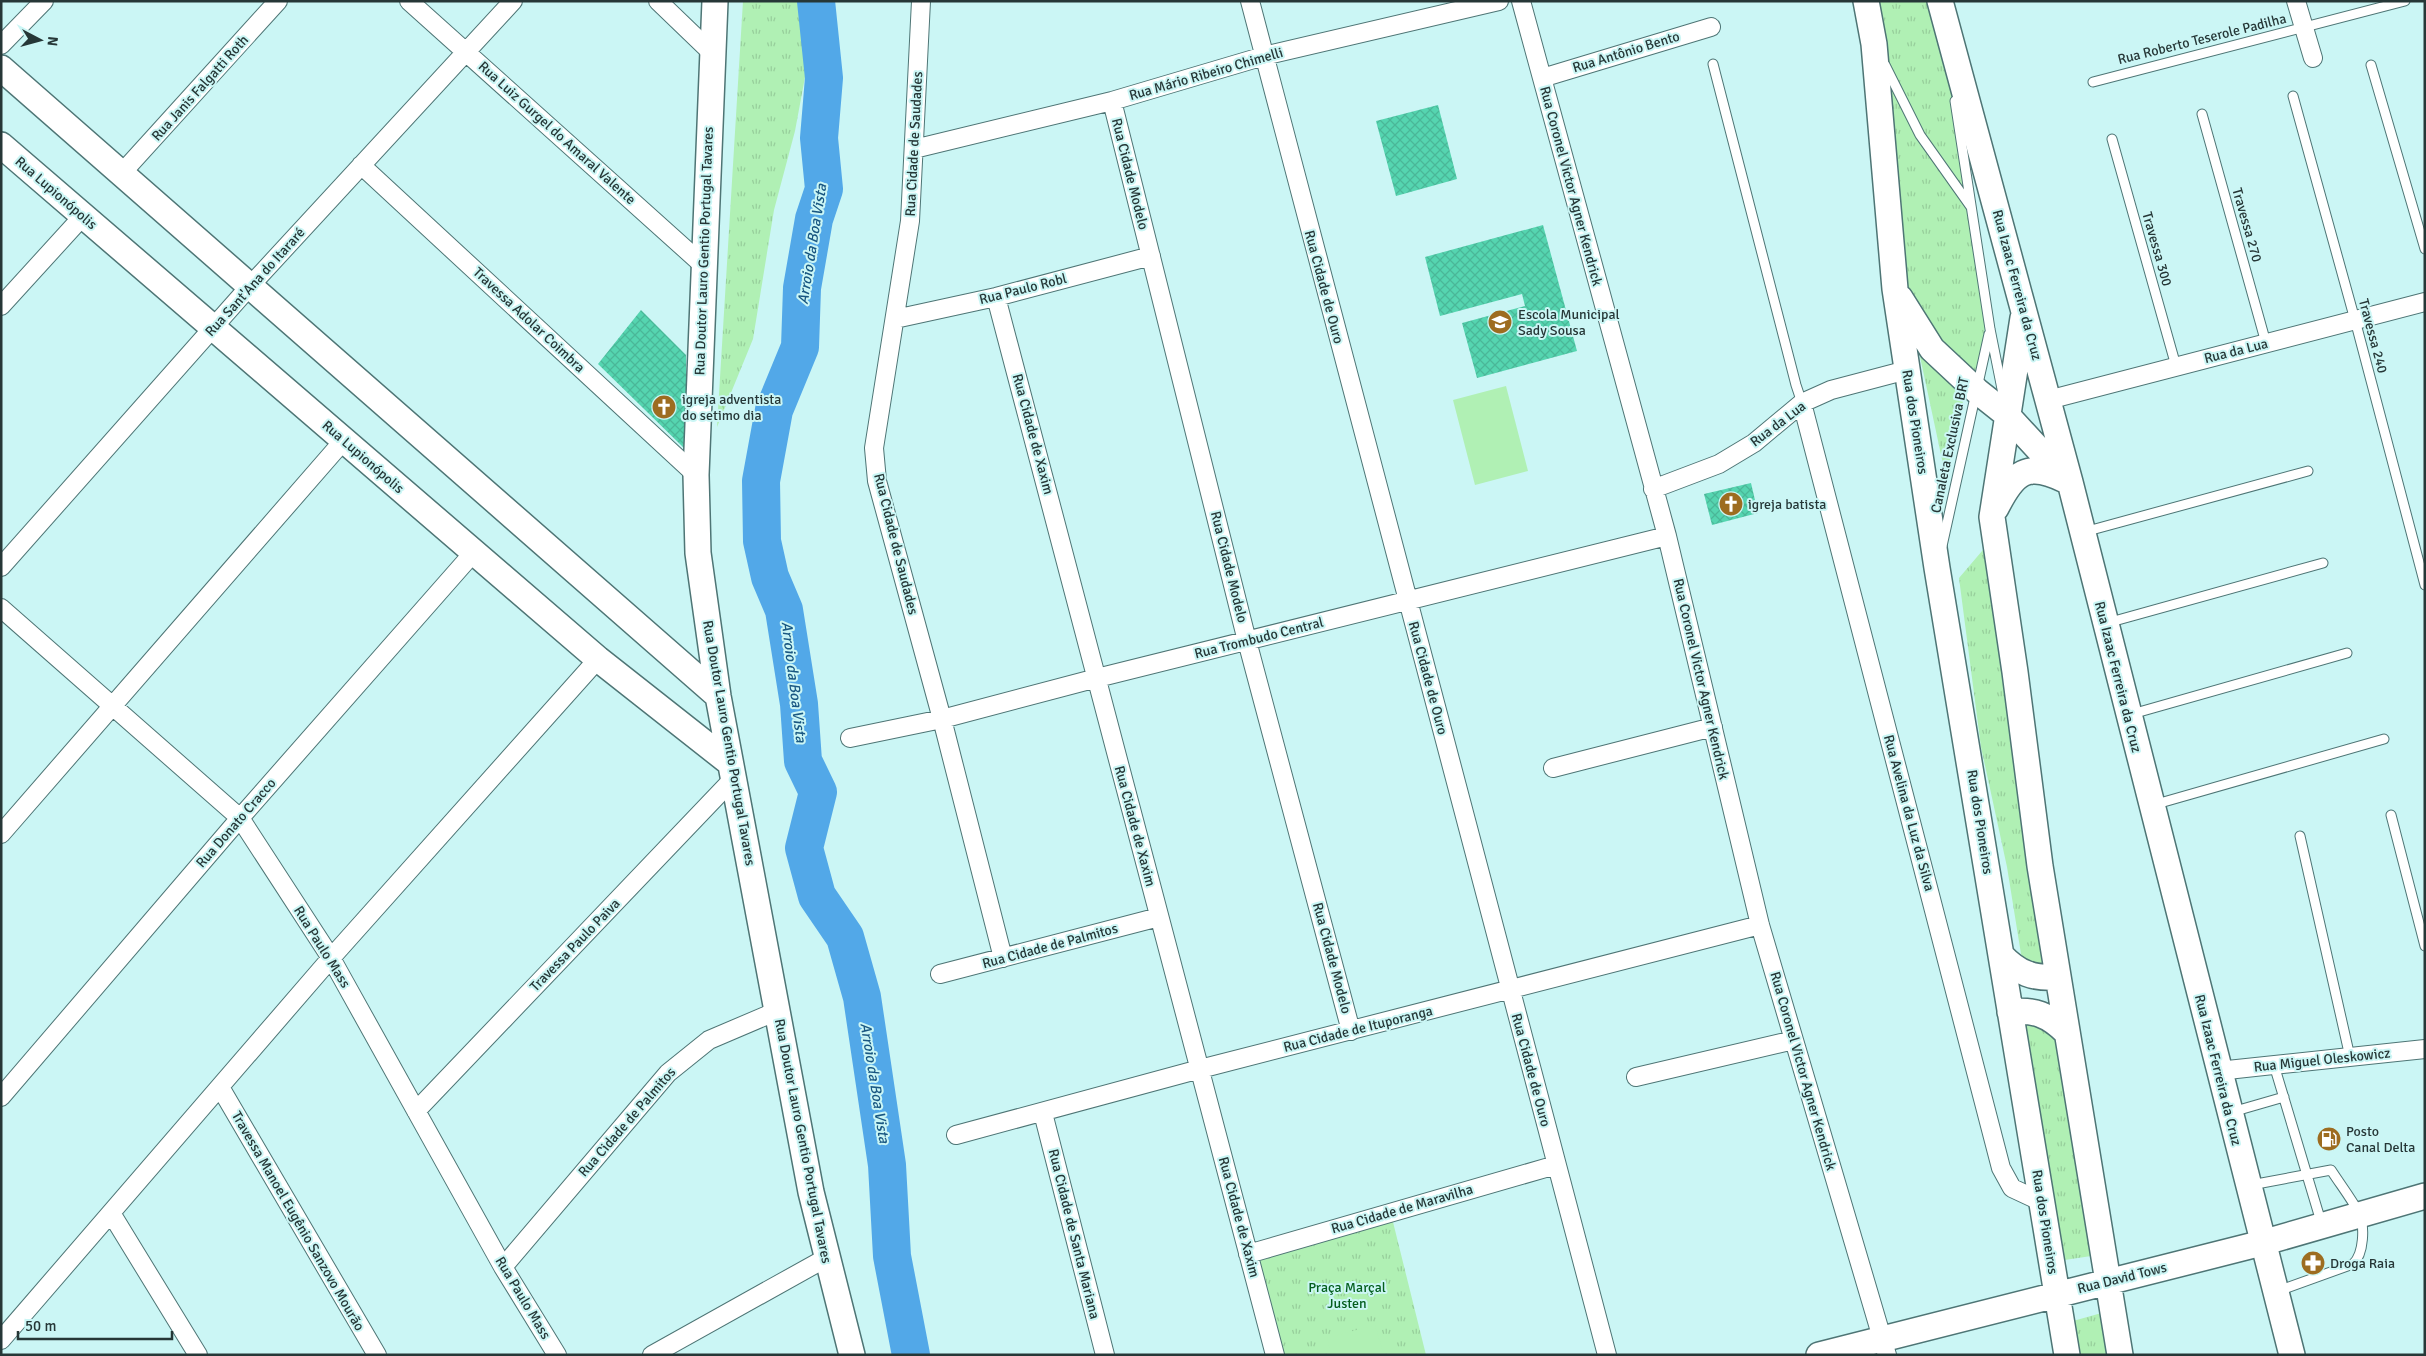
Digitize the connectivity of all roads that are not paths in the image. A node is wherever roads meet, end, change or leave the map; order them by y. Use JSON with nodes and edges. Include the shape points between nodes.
{"nodes":[{"id":1,"x":44,"y":1,"type":"edge"},
{"id":2,"x":278,"y":1,"type":"edge"},
{"id":3,"x":409,"y":1,"type":"edge"},
{"id":4,"x":513,"y":1,"type":"edge"},
{"id":5,"x":658,"y":1,"type":"edge"},
{"id":6,"x":715,"y":1,"type":"edge"},
{"id":7,"x":921,"y":1,"type":"edge"},
{"id":8,"x":1250,"y":1,"type":"edge"},
{"id":9,"x":1499,"y":1,"type":"edge"},
{"id":10,"x":1521,"y":1,"type":"edge"},
{"id":11,"x":1866,"y":1,"type":"edge"},
{"id":12,"x":1940,"y":1,"type":"edge"},
{"id":13,"x":2296,"y":1,"type":"edge"},
{"id":14,"x":2405,"y":1,"type":"edge"},
{"id":15,"x":1711,"y":27,"type":"dead end"},
{"id":16,"x":2304,"y":27,"type":"junction"},
{"id":17,"x":1874,"y":44,"type":"junction"},
{"id":18,"x":1,"y":45,"type":"edge"},
{"id":19,"x":467,"y":51,"type":"junction"},
{"id":20,"x":712,"y":53,"type":"junction"},
{"id":21,"x":1264,"y":56,"type":"junction"},
{"id":22,"x":2313,"y":58,"type":"dead end"},
{"id":23,"x":1713,"y":64,"type":"dead end"},
{"id":24,"x":2371,"y":65,"type":"dead end"},
{"id":25,"x":1,"y":68,"type":"edge"},
{"id":26,"x":1542,"y":78,"type":"junction"},
{"id":27,"x":2094,"y":82,"type":"dead end"},
{"id":28,"x":2293,"y":96,"type":"dead end"},
{"id":29,"x":1112,"y":100,"type":"junction"},
{"id":30,"x":2202,"y":114,"type":"dead end"},
{"id":31,"x":2112,"y":139,"type":"dead end"},
{"id":32,"x":1,"y":146,"type":"edge"},
{"id":33,"x":914,"y":149,"type":"junction"},
{"id":34,"x":362,"y":165,"type":"junction"},
{"id":35,"x":121,"y":174,"type":"junction"},
{"id":36,"x":1972,"y":209,"type":"junction"},
{"id":37,"x":83,"y":216,"type":"junction"},
{"id":38,"x":2425,"y":249,"type":"edge"},
{"id":39,"x":1151,"y":256,"type":"junction"},
{"id":40,"x":704,"y":266,"type":"junction"},
{"id":41,"x":250,"y":286,"type":"junction"},
{"id":42,"x":1895,"y":289,"type":"junction"},
{"id":43,"x":996,"y":297,"type":"junction"},
{"id":44,"x":2424,"y":303,"type":"edge"},
{"id":45,"x":1,"y":306,"type":"edge"},
{"id":46,"x":2024,"y":308,"type":"junction"},
{"id":47,"x":895,"y":319,"type":"junction"},
{"id":48,"x":2355,"y":320,"type":"junction"},
{"id":49,"x":213,"y":328,"type":"junction"},
{"id":50,"x":1990,"y":329,"type":"junction"},
{"id":51,"x":2266,"y":343,"type":"junction"},
{"id":52,"x":2176,"y":366,"type":"junction"},
{"id":53,"x":1907,"y":370,"type":"junction"},
{"id":54,"x":1977,"y":391,"type":"junction"},
{"id":55,"x":2048,"y":400,"type":"junction"},
{"id":56,"x":1802,"y":403,"type":"junction"},
{"id":57,"x":2006,"y":414,"type":"junction"},
{"id":58,"x":344,"y":440,"type":"junction"},
{"id":59,"x":2308,"y":471,"type":"dead end"},
{"id":60,"x":696,"y":475,"type":"junction"},
{"id":61,"x":2070,"y":482,"type":"junction"},
{"id":62,"x":1653,"y":489,"type":"junction"},
{"id":63,"x":1992,"y":517,"type":"junction"},
{"id":64,"x":2081,"y":532,"type":"junction"},
{"id":65,"x":1667,"y":536,"type":"junction"},
{"id":66,"x":474,"y":552,"type":"junction"},
{"id":67,"x":2323,"y":563,"type":"dead end"},
{"id":68,"x":1,"y":567,"type":"edge"},
{"id":69,"x":1937,"y":568,"type":"junction"},
{"id":70,"x":2425,"y":585,"type":"edge"},
{"id":71,"x":1407,"y":600,"type":"junction"},
{"id":72,"x":1,"y":608,"type":"edge"},
{"id":73,"x":2104,"y":623,"type":"junction"},
{"id":74,"x":1247,"y":641,"type":"junction"},
{"id":75,"x":2347,"y":654,"type":"dead end"},
{"id":76,"x":598,"y":658,"type":"junction"},
{"id":77,"x":1097,"y":678,"type":"junction"},
{"id":78,"x":718,"y":696,"type":"junction"},
{"id":79,"x":113,"y":706,"type":"junction"},
{"id":80,"x":2129,"y":715,"type":"junction"},
{"id":81,"x":942,"y":719,"type":"junction"},
{"id":82,"x":1713,"y":727,"type":"junction"},
{"id":83,"x":850,"y":738,"type":"dead end"},
{"id":84,"x":2384,"y":739,"type":"dead end"},
{"id":85,"x":1553,"y":768,"type":"dead end"},
{"id":86,"x":732,"y":771,"type":"junction"},
{"id":87,"x":2151,"y":806,"type":"junction"},
{"id":88,"x":2391,"y":815,"type":"dead end"},
{"id":89,"x":240,"y":818,"type":"junction"},
{"id":90,"x":1,"y":834,"type":"edge"},
{"id":91,"x":2300,"y":836,"type":"dead end"},
{"id":92,"x":1159,"y":917,"type":"junction"},
{"id":93,"x":1760,"y":925,"type":"junction"},
{"id":94,"x":2425,"y":946,"type":"edge"},
{"id":95,"x":2001,"y":955,"type":"junction"},
{"id":96,"x":331,"y":958,"type":"junction"},
{"id":97,"x":1003,"y":958,"type":"junction"},
{"id":98,"x":940,"y":974,"type":"dead end"},
{"id":99,"x":2058,"y":977,"type":"junction"},
{"id":100,"x":1511,"y":991,"type":"junction"},
{"id":101,"x":777,"y":1011,"type":"junction"},
{"id":102,"x":2010,"y":1012,"type":"junction"},
{"id":103,"x":1351,"y":1031,"type":"junction"},
{"id":104,"x":2066,"y":1032,"type":"junction"},
{"id":105,"x":1794,"y":1040,"type":"junction"},
{"id":106,"x":2425,"y":1049,"type":"edge"},
{"id":107,"x":2350,"y":1057,"type":"junction"},
{"id":108,"x":2274,"y":1065,"type":"junction"},
{"id":109,"x":1200,"y":1069,"type":"junction"},
{"id":110,"x":2218,"y":1072,"type":"junction"},
{"id":111,"x":1636,"y":1077,"type":"dead end"},
{"id":112,"x":220,"y":1087,"type":"junction"},
{"id":113,"x":1,"y":1097,"type":"edge"},
{"id":114,"x":2284,"y":1097,"type":"junction"},
{"id":115,"x":416,"y":1111,"type":"junction"},
{"id":116,"x":1043,"y":1113,"type":"junction"},
{"id":117,"x":2229,"y":1113,"type":"junction"},
{"id":118,"x":956,"y":1135,"type":"dead end"},
{"id":119,"x":1556,"y":1165,"type":"junction"},
{"id":120,"x":2306,"y":1175,"type":"junction"},
{"id":121,"x":2248,"y":1185,"type":"junction"},
{"id":122,"x":2425,"y":1196,"type":"edge"},
{"id":123,"x":2042,"y":1202,"type":"junction"},
{"id":124,"x":111,"y":1213,"type":"junction"},
{"id":125,"x":2360,"y":1215,"type":"junction"},
{"id":126,"x":2322,"y":1226,"type":"junction"},
{"id":127,"x":2262,"y":1243,"type":"junction"},
{"id":128,"x":1248,"y":1254,"type":"junction"},
{"id":129,"x":826,"y":1258,"type":"junction"},
{"id":130,"x":503,"y":1267,"type":"junction"},
{"id":131,"x":2108,"y":1282,"type":"junction"},
{"id":132,"x":2275,"y":1292,"type":"junction"},
{"id":133,"x":2057,"y":1294,"type":"junction"},
{"id":134,"x":1,"y":1340,"type":"edge"},
{"id":135,"x":1885,"y":1347,"type":"edge"},
{"id":136,"x":198,"y":1355,"type":"edge"},
{"id":137,"x":377,"y":1355,"type":"edge"},
{"id":138,"x":557,"y":1355,"type":"edge"},
{"id":139,"x":652,"y":1355,"type":"edge"},
{"id":140,"x":852,"y":1355,"type":"edge"},
{"id":141,"x":1106,"y":1355,"type":"edge"},
{"id":142,"x":1275,"y":1355,"type":"edge"},
{"id":143,"x":1607,"y":1355,"type":"edge"},
{"id":144,"x":1819,"y":1355,"type":"edge"},
{"id":145,"x":2067,"y":1355,"type":"edge"},
{"id":146,"x":2120,"y":1355,"type":"edge"},
{"id":147,"x":2292,"y":1355,"type":"edge"}],
"edges":[{"from":1,"to":18,"type":"street"},
{"from":2,"to":35,"type":"street","name":"Rua Janis Falgatti Roth"},
{"from":3,"to":19,"type":"street","name":"Rua Luiz Gurgel do Amaral Valente"},
{"from":4,"to":19,"type":"street","name":"Rua Sant'Ana do Itararé"},
{"from":5,"to":20,"type":"street"},
{"from":6,"to":20,"type":"main road","name":"Rua Doutor Lauro Gentio Portugal Tavares"},
{"from":7,"to":33,"type":"street","name":"Rua Cidade de Saudades"},
{"from":8,"to":21,"type":"street","name":"Rua Cidade de Ouro"},
{"from":9,"to":21,"type":"street","name":"Rua Mário Ribeiro Chimelli"},
{"from":10,"to":26,"type":"street","name":"Rua Coronel Victor Agner Kendrick"},
{"from":11,"to":17,"type":"main road"},
{"from":12,"to":36,"type":"lane","name":"Canaleta Exclusiva BRT"},
{"from":12,"to":46,"type":"main road","name":"Rua Izaac Ferreira da Cruz"},
{"from":13,"to":16,"type":"street"},
{"from":14,"to":16,"type":"lane","name":"Rua Roberto Teserole Padilha"},
{"from":15,"to":26,"type":"street","name":"Rua Antônio Bento"},
{"from":16,"to":22,"type":"street"},
{"from":16,"to":27,"type":"lane","name":"Rua Roberto Teserole Padilha"},
{"from":17,"to":36,"type":"lane","name":"Canaleta Exclusiva BRT","via":[[1920,135]]},
{"from":17,"to":42,"type":"main road"},
{"from":19,"to":34,"type":"street","name":"Rua Sant'Ana do Itararé"},
{"from":19,"to":40,"type":"street","name":"Rua Luiz Gurgel do Amaral Valente"},
{"from":20,"to":40,"type":"main road","name":"Rua Doutor Lauro Gentio Portugal Tavares"},
{"from":21,"to":29,"type":"street","name":"Rua Mário Ribeiro Chimelli"},
{"from":21,"to":71,"type":"street","name":"Rua Cidade de Ouro"},
{"from":23,"to":56,"type":"lane"},
{"from":24,"to":38,"type":"lane"},
{"from":25,"to":35,"type":"main road"},
{"from":26,"to":62,"type":"street","name":"Rua Coronel Victor Agner Kendrick"},
{"from":28,"to":48,"type":"lane","name":"Travessa 240"},
{"from":29,"to":33,"type":"street","name":"Rua Mário Ribeiro Chimelli"},
{"from":29,"to":39,"type":"street","name":"Rua Cidade Modelo"},
{"from":30,"to":51,"type":"lane","name":"Travessa 270"},
{"from":31,"to":52,"type":"lane","name":"Travessa 300"},
{"from":32,"to":37,"type":"main road","name":"Rua Lupionópolis"},
{"from":33,"to":47,"type":"street","name":"Rua Cidade de Saudades","via":[[910,221]]},
{"from":34,"to":41,"type":"street","name":"Rua Sant'Ana do Itararé"},
{"from":34,"to":60,"type":"street","name":"Travessa Adolar Coimbra"},
{"from":35,"to":41,"type":"main road"},
{"from":36,"to":50,"type":"lane","name":"Canaleta Exclusiva BRT"},
{"from":37,"to":45,"type":"street"},
{"from":37,"to":49,"type":"main road","name":"Rua Lupionópolis"},
{"from":39,"to":43,"type":"street","name":"Rua Paulo Robl"},
{"from":39,"to":74,"type":"street","name":"Rua Cidade Modelo"},
{"from":40,"to":60,"type":"main road","name":"Rua Doutor Lauro Gentio Portugal Tavares"},
{"from":41,"to":49,"type":"street","name":"Rua Sant'Ana do Itararé"},
{"from":41,"to":78,"type":"main road"},
{"from":42,"to":53,"type":"main road","name":"Rua dos Pioneiros"},
{"from":42,"to":54,"type":"main road","via":[[1932,350]]},
{"from":43,"to":47,"type":"street","name":"Rua Paulo Robl"},
{"from":43,"to":77,"type":"street","name":"Rua Cidade de Xaxim"},
{"from":44,"to":48,"type":"street","name":"Rua da Lua"},
{"from":46,"to":55,"type":"main road","name":"Rua Izaac Ferreira da Cruz"},
{"from":46,"to":57,"type":"main road"},
{"from":47,"to":81,"type":"street","name":"Rua Cidade de Saudades","via":[[874,448],[877,481]]},
{"from":48,"to":51,"type":"street","name":"Rua da Lua"},
{"from":48,"to":70,"type":"lane","name":"Travessa 240"},
{"from":49,"to":58,"type":"main road","name":"Rua Lupionópolis"},
{"from":49,"to":68,"type":"street","name":"Rua Sant'Ana do Itararé"},
{"from":50,"to":54,"type":"lane","name":"Canaleta Exclusiva BRT"},
{"from":50,"to":57,"type":"lane","name":"Canaleta Exclusiva BRT"},
{"from":51,"to":52,"type":"street","name":"Rua da Lua"},
{"from":52,"to":55,"type":"street","name":"Rua da Lua"},
{"from":53,"to":56,"type":"street","name":"Rua da Lua","via":[[1831,390]]},
{"from":53,"to":69,"type":"main road","name":"Rua dos Pioneiros"},
{"from":54,"to":57,"type":"main road"},
{"from":54,"to":69,"type":"lane","name":"Canaleta Exclusiva BRT"},
{"from":55,"to":61,"type":"main road","name":"Rua Izaac Ferreira da Cruz"},
{"from":56,"to":62,"type":"street","name":"Rua da Lua","via":[[1754,443],[1719,464]]},
{"from":56,"to":123,"type":"street","name":"Rua Avelina da Luz da Silva","via":[[2001,1168],[2012,1188]]},
{"from":57,"to":61,"type":"main road"},
{"from":57,"to":63,"type":"main road"},
{"from":58,"to":66,"type":"main road","name":"Rua Lupionópolis"},
{"from":58,"to":79,"type":"street"},
{"from":59,"to":64,"type":"lane"},
{"from":60,"to":78,"type":"main road","name":"Rua Doutor Lauro Gentio Portugal Tavares","via":[[698,553]]},
{"from":61,"to":63,"type":"main road","via":[[2046,471],[2031,470],[2017,476],[2006,488]]},
{"from":61,"to":64,"type":"main road","name":"Rua Izaac Ferreira da Cruz"},
{"from":62,"to":65,"type":"street","name":"Rua Coronel Victor Agner Kendrick"},
{"from":63,"to":99,"type":"main road"},
{"from":64,"to":73,"type":"main road","name":"Rua Izaac Ferreira da Cruz"},
{"from":65,"to":71,"type":"street","name":"Rua Trombudo Central"},
{"from":65,"to":82,"type":"street","name":"Rua Coronel Victor Agner Kendrick"},
{"from":66,"to":76,"type":"main road","name":"Rua Lupionópolis"},
{"from":66,"to":89,"type":"street","name":"Rua Donato Cracco"},
{"from":67,"to":73,"type":"lane"},
{"from":69,"to":95,"type":"main road","name":"Rua dos Pioneiros"},
{"from":71,"to":74,"type":"street","name":"Rua Trombudo Central"},
{"from":71,"to":100,"type":"street","name":"Rua Cidade de Ouro"},
{"from":72,"to":79,"type":"street","name":"Rua Paulo Mass"},
{"from":73,"to":80,"type":"main road","name":"Rua Izaac Ferreira da Cruz"},
{"from":74,"to":77,"type":"street","name":"Rua Trombudo Central"},
{"from":74,"to":103,"type":"street","name":"Rua Cidade Modelo"},
{"from":75,"to":80,"type":"lane"},
{"from":76,"to":86,"type":"main road","name":"Rua Lupionópolis"},
{"from":76,"to":96,"type":"street"},
{"from":77,"to":81,"type":"street","name":"Rua Trombudo Central"},
{"from":77,"to":92,"type":"street","name":"Rua Cidade de Xaxim"},
{"from":78,"to":86,"type":"main road","name":"Rua Doutor Lauro Gentio Portugal Tavares"},
{"from":79,"to":89,"type":"street","name":"Rua Paulo Mass"},
{"from":79,"to":90,"type":"street"},
{"from":80,"to":87,"type":"main road","name":"Rua Izaac Ferreira da Cruz"},
{"from":81,"to":83,"type":"street","name":"Rua Trombudo Central"},
{"from":81,"to":97,"type":"street","name":"Rua Cidade de Saudades"},
{"from":82,"to":85,"type":"street"},
{"from":82,"to":93,"type":"street","name":"Rua Coronel Victor Agner Kendrick"},
{"from":84,"to":87,"type":"lane"},
{"from":86,"to":101,"type":"main road","name":"Rua Doutor Lauro Gentio Portugal Tavares"},
{"from":86,"to":115,"type":"street","name":"Travessa Paulo Paiva"},
{"from":87,"to":110,"type":"main road","name":"Rua Izaac Ferreira da Cruz"},
{"from":88,"to":94,"type":"lane"},
{"from":89,"to":96,"type":"street","name":"Rua Paulo Mass"},
{"from":89,"to":113,"type":"street","name":"Rua Donato Cracco"},
{"from":91,"to":107,"type":"lane"},
{"from":92,"to":97,"type":"street","name":"Rua Cidade de Palmitos"},
{"from":92,"to":109,"type":"street","name":"Rua Cidade de Xaxim"},
{"from":93,"to":100,"type":"street","name":"Rua Cidade de Ituporanga"},
{"from":93,"to":105,"type":"street","name":"Rua Coronel Victor Agner Kendrick"},
{"from":95,"to":99,"type":"main road","via":[[2026,975]]},
{"from":95,"to":102,"type":"main road","name":"Rua dos Pioneiros"},
{"from":96,"to":112,"type":"street"},
{"from":96,"to":115,"type":"street","name":"Rua Paulo Mass"},
{"from":97,"to":98,"type":"street","name":"Rua Cidade de Palmitos"},
{"from":99,"to":104,"type":"main road"},
{"from":100,"to":103,"type":"street","name":"Rua Cidade de Ituporanga"},
{"from":100,"to":119,"type":"street","name":"Rua Cidade de Ouro"},
{"from":101,"to":129,"type":"main road","name":"Rua Doutor Lauro Gentio Portugal Tavares"},
{"from":101,"to":130,"type":"street","name":"Rua Cidade de Palmitos","via":[[709,1040],[668,1073]]},
{"from":102,"to":104,"type":"main road","via":[[2042,1013]]},
{"from":102,"to":123,"type":"main road","name":"Rua dos Pioneiros"},
{"from":103,"to":109,"type":"street","name":"Rua Cidade de Ituporanga"},
{"from":104,"to":131,"type":"main road"},
{"from":105,"to":111,"type":"street"},
{"from":105,"to":135,"type":"street","name":"Rua Coronel Victor Agner Kendrick"},
{"from":106,"to":107,"type":"street","name":"Rua Miguel Oleskowicz"},
{"from":107,"to":108,"type":"street","name":"Rua Miguel Oleskowicz"},
{"from":108,"to":110,"type":"street","name":"Rua Miguel Oleskowicz"},
{"from":108,"to":114,"type":"lane"},
{"from":109,"to":116,"type":"street","name":"Rua Cidade de Ituporanga"},
{"from":109,"to":128,"type":"street","name":"Rua Cidade de Xaxim"},
{"from":110,"to":117,"type":"main road","name":"Rua Izaac Ferreira da Cruz"},
{"from":112,"to":124,"type":"street"},
{"from":112,"to":137,"type":"street","name":"Travessa Manoel Eugênio Sanzovo Mourão"},
{"from":114,"to":117,"type":"lane"},
{"from":114,"to":120,"type":"lane"},
{"from":115,"to":130,"type":"street","name":"Rua Paulo Mass"},
{"from":116,"to":118,"type":"street","name":"Rua Cidade de Ituporanga"},
{"from":116,"to":141,"type":"street","name":"Rua Cidade de Santa Mariana"},
{"from":117,"to":121,"type":"main road","name":"Rua Izaac Ferreira da Cruz"},
{"from":119,"to":128,"type":"street","name":"Rua Cidade de Maravilha"},
{"from":119,"to":143,"type":"street","name":"Rua Cidade de Ouro"},
{"from":120,"to":121,"type":"lane"},
{"from":120,"to":125,"type":"lane","via":[[2331,1170]]},
{"from":120,"to":126,"type":"lane"},
{"from":121,"to":127,"type":"main road","name":"Rua Izaac Ferreira da Cruz"},
{"from":122,"to":125,"type":"main road","name":"Rua David Tows"},
{"from":123,"to":133,"type":"main road","name":"Rua dos Pioneiros"},
{"from":124,"to":134,"type":"street"},
{"from":124,"to":136,"type":"street"},
{"from":125,"to":126,"type":"main road","name":"Rua David Tows"},
{"from":125,"to":132,"type":"lane","via":[[2360,1258],[2353,1264]]},
{"from":126,"to":127,"type":"main road","name":"Rua David Tows"},
{"from":127,"to":131,"type":"main road","name":"Rua David Tows"},
{"from":127,"to":132,"type":"main road","name":"Rua Izaac Ferreira da Cruz"},
{"from":128,"to":142,"type":"street","name":"Rua Cidade de Xaxim"},
{"from":129,"to":139,"type":"street"},
{"from":129,"to":140,"type":"main road","name":"Rua Doutor Lauro Gentio Portugal Tavares"},
{"from":130,"to":138,"type":"street","name":"Rua Paulo Mass"},
{"from":131,"to":133,"type":"main road","name":"Rua David Tows"},
{"from":131,"to":146,"type":"main road"},
{"from":132,"to":147,"type":"main road","name":"Rua Izaac Ferreira da Cruz"},
{"from":133,"to":135,"type":"main road","name":"Rua David Tows"},
{"from":133,"to":145,"type":"main road","name":"Rua dos Pioneiros"},
{"from":135,"to":144,"type":"main road","name":"Rua David Tows"}]}
